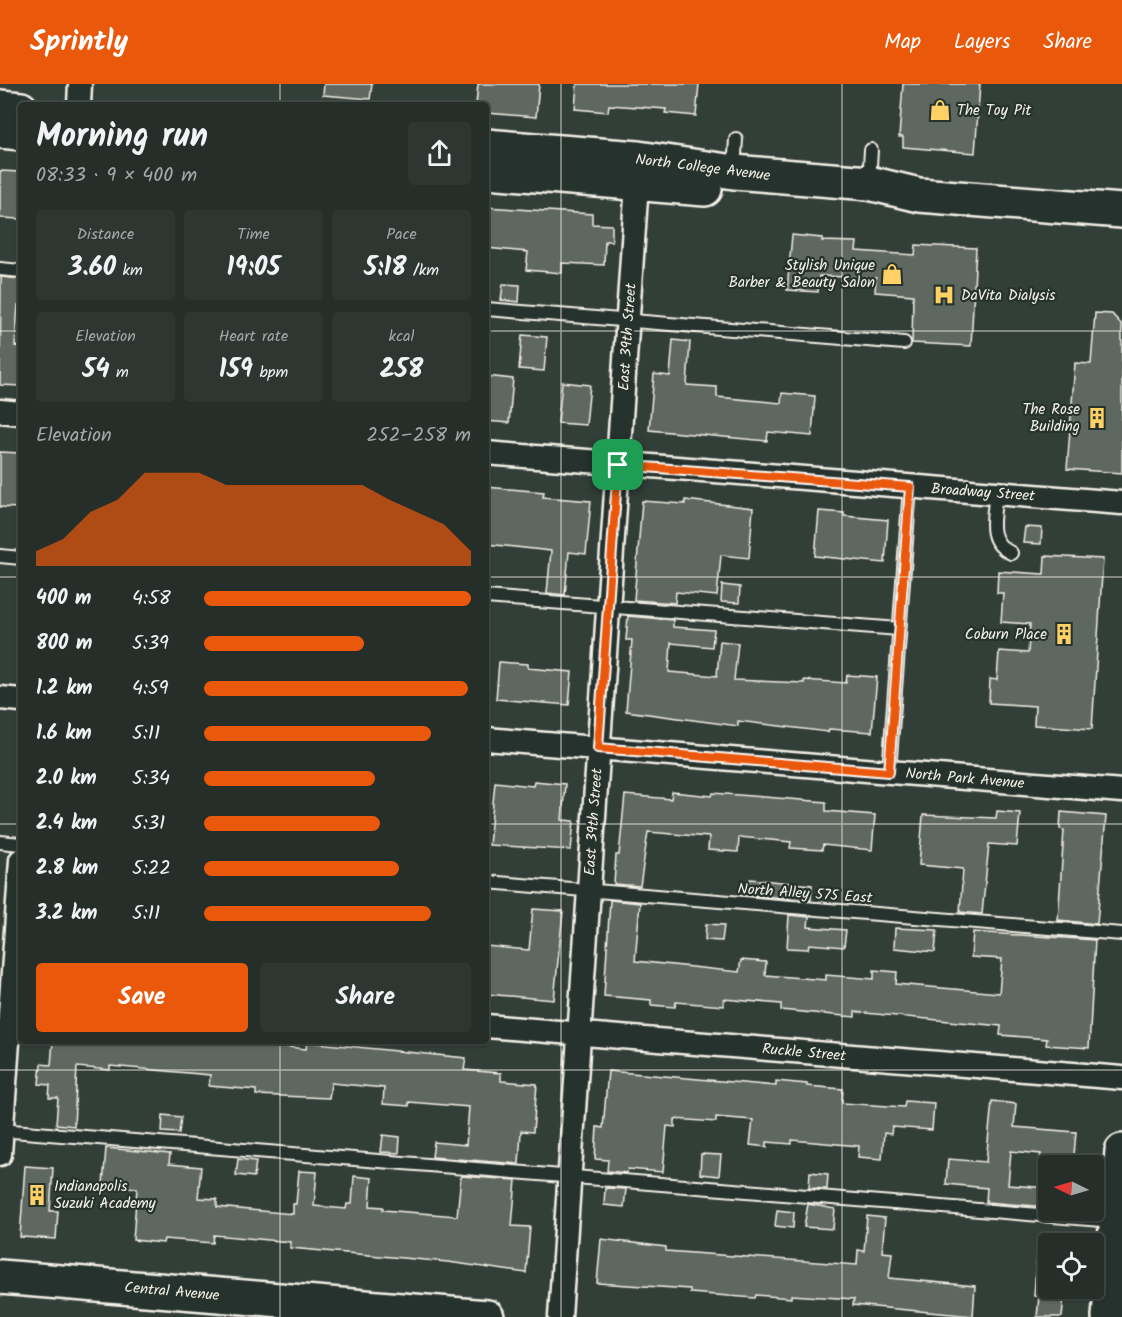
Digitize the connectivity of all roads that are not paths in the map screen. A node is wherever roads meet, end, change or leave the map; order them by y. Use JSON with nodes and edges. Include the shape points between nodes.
{"nodes":[{"id":1,"x":80,"y":84,"type":"edge"},
{"id":2,"x":79,"y":102,"type":"edge"},
{"id":3,"x":0,"y":107,"type":"edge"},
{"id":4,"x":18,"y":109,"type":"edge"},
{"id":5,"x":0,"y":119,"type":"edge"},
{"id":6,"x":18,"y":121,"type":"edge"},
{"id":7,"x":0,"y":131,"type":"edge"},
{"id":8,"x":18,"y":133,"type":"edge"},
{"id":9,"x":736,"y":140,"type":"dead end"},
{"id":10,"x":489,"y":146,"type":"edge"},
{"id":11,"x":871,"y":150,"type":"dead end"},
{"id":12,"x":489,"y":161,"type":"edge"},
{"id":13,"x":489,"y":171,"type":"edge"},
{"id":14,"x":734,"y":172,"type":"junction"},
{"id":15,"x":638,"y":183,"type":"junction"},
{"id":16,"x":869,"y":183,"type":"junction"},
{"id":17,"x":919,"y":195,"type":"junction"},
{"id":18,"x":1122,"y":211,"type":"edge"},
{"id":19,"x":0,"y":269,"type":"edge"},
{"id":20,"x":18,"y":271,"type":"edge"},
{"id":21,"x":489,"y":309,"type":"edge"},
{"id":22,"x":628,"y":321,"type":"junction"},
{"id":23,"x":903,"y":343,"type":"dead end"},
{"id":24,"x":0,"y":411,"type":"edge"},
{"id":25,"x":18,"y":413,"type":"edge"},
{"id":26,"x":489,"y":453,"type":"edge"},
{"id":27,"x":618,"y":465,"type":"junction"},
{"id":28,"x":910,"y":487,"type":"junction"},
{"id":29,"x":996,"y":494,"type":"junction"},
{"id":30,"x":1122,"y":503,"type":"edge"},
{"id":31,"x":1011,"y":553,"type":"dead end"},
{"id":32,"x":0,"y":556,"type":"edge"},
{"id":33,"x":18,"y":558,"type":"edge"},
{"id":34,"x":489,"y":597,"type":"edge"},
{"id":35,"x":608,"y":606,"type":"junction"},
{"id":36,"x":899,"y":629,"type":"junction"},
{"id":37,"x":0,"y":698,"type":"edge"},
{"id":38,"x":18,"y":700,"type":"edge"},
{"id":39,"x":489,"y":739,"type":"edge"},
{"id":40,"x":598,"y":748,"type":"junction"},
{"id":41,"x":889,"y":772,"type":"junction"},
{"id":42,"x":1122,"y":791,"type":"edge"},
{"id":43,"x":0,"y":842,"type":"edge"},
{"id":44,"x":18,"y":844,"type":"edge"},
{"id":45,"x":489,"y":882,"type":"edge"},
{"id":46,"x":588,"y":891,"type":"junction"},
{"id":47,"x":18,"y":898,"type":"edge"},
{"id":48,"x":1122,"y":934,"type":"edge"},
{"id":49,"x":11,"y":986,"type":"edge"},
{"id":50,"x":489,"y":1026,"type":"edge"},
{"id":51,"x":579,"y":1033,"type":"junction"},
{"id":52,"x":1122,"y":1078,"type":"edge"},
{"id":53,"x":1,"y":1130,"type":"edge"},
{"id":54,"x":1122,"y":1151,"type":"edge"},
{"id":55,"x":0,"y":1154,"type":"edge"},
{"id":56,"x":569,"y":1176,"type":"junction"},
{"id":57,"x":1117,"y":1221,"type":"junction"},
{"id":58,"x":0,"y":1277,"type":"edge"},
{"id":59,"x":487,"y":1317,"type":"edge"},
{"id":60,"x":560,"y":1317,"type":"edge"},
{"id":61,"x":1109,"y":1317,"type":"edge"}],
"edges":[{"from":1,"to":2,"type":"street"},
{"from":3,"to":4,"type":"main road"},
{"from":5,"to":6,"type":"lane"},
{"from":7,"to":8,"type":"main road"},
{"from":9,"to":14,"type":"lane"},
{"from":10,"to":14,"type":"main road","name":"North College Avenue","via":[[638,158]]},
{"from":11,"to":16,"type":"lane"},
{"from":12,"to":17,"type":"lane","name":"North College Avenue"},
{"from":13,"to":15,"type":"main road","name":"North College Avenue"},
{"from":14,"to":16,"type":"main road","name":"North College Avenue"},
{"from":15,"to":17,"type":"main road","name":"North College Avenue","via":[[868,204]]},
{"from":15,"to":22,"type":"street","name":"East 39th Street"},
{"from":16,"to":17,"type":"main road","name":"North College Avenue"},
{"from":17,"to":18,"type":"main road","name":"North College Avenue"},
{"from":19,"to":20,"type":"lane"},
{"from":21,"to":22,"type":"lane"},
{"from":22,"to":23,"type":"lane"},
{"from":22,"to":27,"type":"street","name":"East 39th Street"},
{"from":24,"to":25,"type":"street"},
{"from":26,"to":27,"type":"street","name":"Broadway Street"},
{"from":27,"to":28,"type":"street","name":"Broadway Street"},
{"from":27,"to":35,"type":"street","name":"East 39th Street"},
{"from":28,"to":29,"type":"street","name":"Broadway Street"},
{"from":28,"to":36,"type":"lane"},
{"from":29,"to":30,"type":"street","name":"Broadway Street"},
{"from":29,"to":31,"type":"lane","via":[[992,533],[997,544]]},
{"from":32,"to":33,"type":"lane"},
{"from":34,"to":35,"type":"lane"},
{"from":35,"to":36,"type":"lane"},
{"from":35,"to":40,"type":"street","name":"East 39th Street"},
{"from":36,"to":41,"type":"lane"},
{"from":37,"to":38,"type":"street"},
{"from":39,"to":40,"type":"street","name":"North Park Avenue"},
{"from":40,"to":41,"type":"street","name":"North Park Avenue"},
{"from":40,"to":46,"type":"street","name":"East 39th Street"},
{"from":41,"to":42,"type":"street","name":"North Park Avenue"},
{"from":43,"to":44,"type":"lane"},
{"from":45,"to":46,"type":"lane","name":"North Alley 575 East"},
{"from":46,"to":48,"type":"lane","name":"North Alley 575 East"},
{"from":46,"to":51,"type":"street","name":"East 39th Street"},
{"from":47,"to":49,"type":"street"},
{"from":49,"to":53,"type":"street"},
{"from":50,"to":51,"type":"street","name":"Ruckle Street"},
{"from":51,"to":52,"type":"street","name":"Ruckle Street"},
{"from":51,"to":56,"type":"street","name":"East 39th Street"},
{"from":53,"to":55,"type":"street"},
{"from":53,"to":56,"type":"lane"},
{"from":54,"to":57,"type":"main road"},
{"from":56,"to":57,"type":"lane"},
{"from":56,"to":60,"type":"street","name":"East 39th Street"},
{"from":57,"to":61,"type":"main road"},
{"from":58,"to":59,"type":"main road","name":"Central Avenue"}]}
